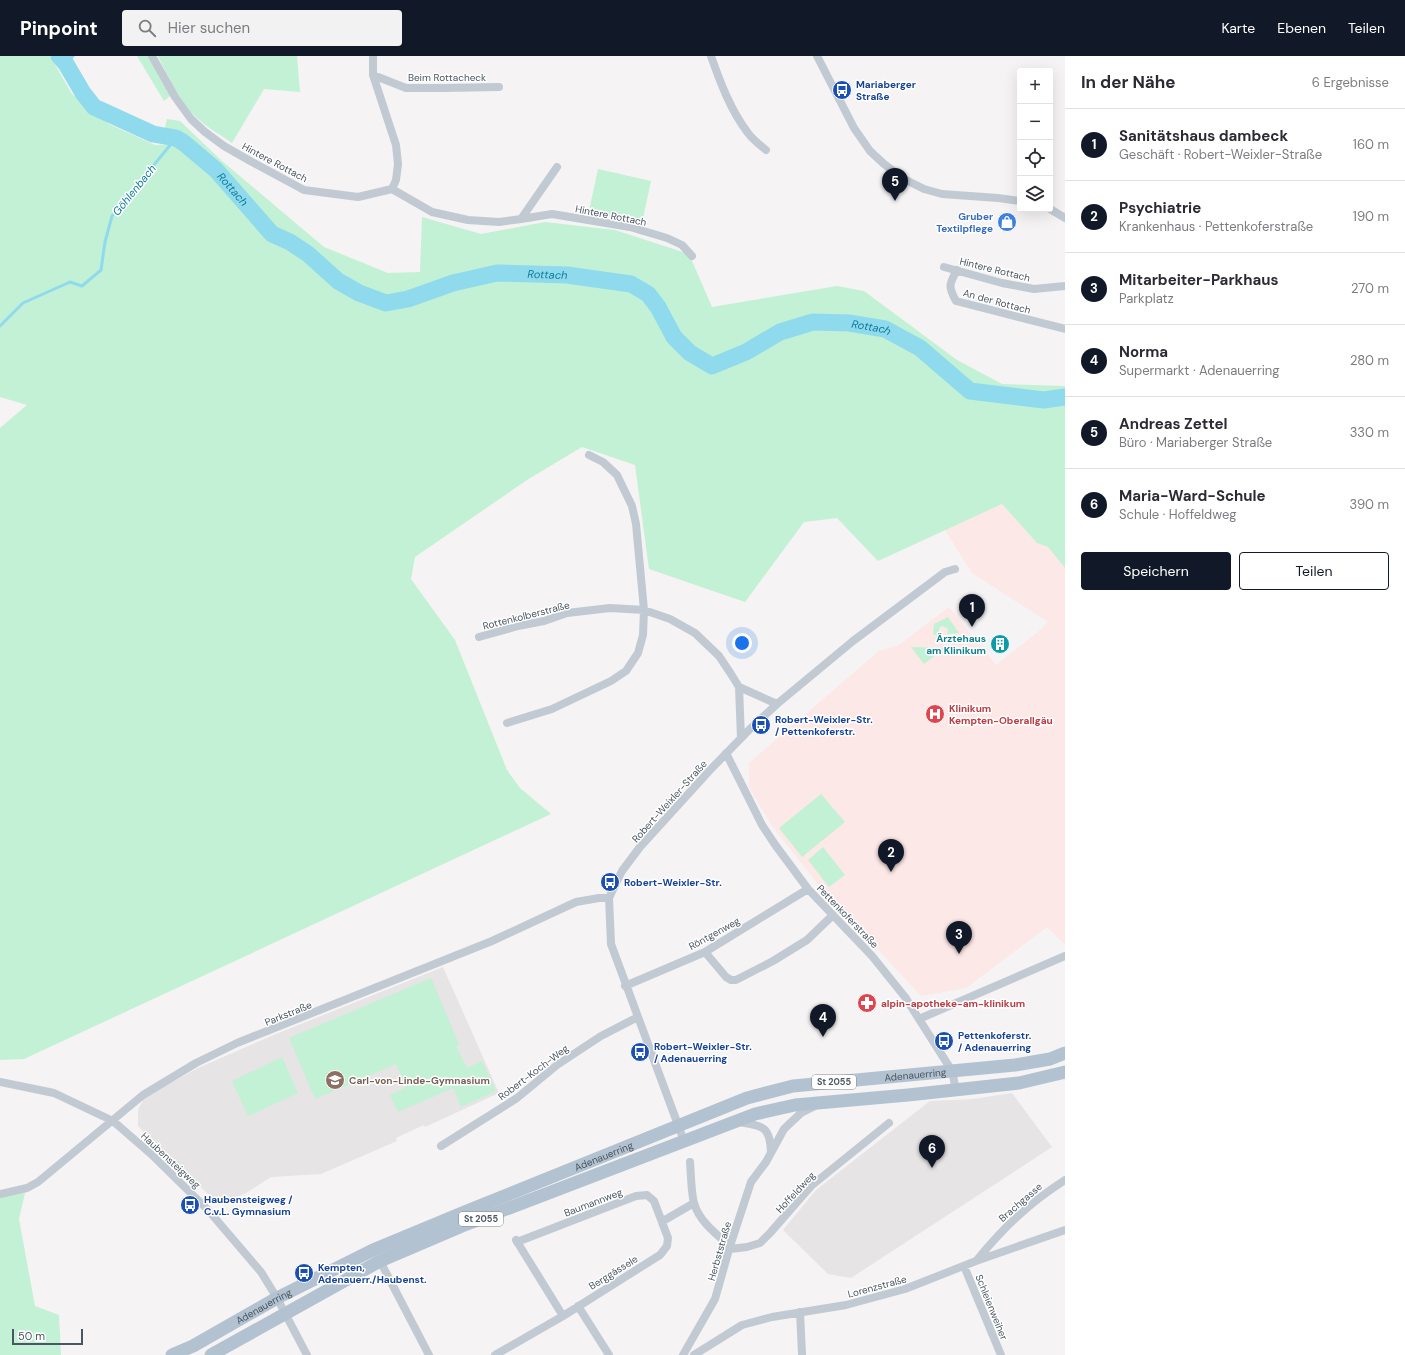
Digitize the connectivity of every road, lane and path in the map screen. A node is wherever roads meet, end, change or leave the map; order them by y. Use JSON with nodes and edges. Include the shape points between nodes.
{"nodes":[{"id":1,"x":152,"y":56,"type":"edge"},
{"id":2,"x":374,"y":56,"type":"edge"},
{"id":3,"x":711,"y":56,"type":"edge"},
{"id":4,"x":817,"y":56,"type":"edge"},
{"id":5,"x":373,"y":75,"type":"junction"},
{"id":6,"x":499,"y":87,"type":"dead end"},
{"id":7,"x":766,"y":150,"type":"dead end"},
{"id":8,"x":557,"y":167,"type":"dead end"},
{"id":9,"x":392,"y":189,"type":"junction"},
{"id":10,"x":1017,"y":201,"type":"edge"},
{"id":11,"x":1053,"y":211,"type":"edge"},
{"id":12,"x":1065,"y":218,"type":"edge"},
{"id":13,"x":520,"y":219,"type":"junction"},
{"id":14,"x":692,"y":256,"type":"dead end"},
{"id":15,"x":944,"y":267,"type":"dead end"},
{"id":16,"x":957,"y":270,"type":"junction"},
{"id":17,"x":1065,"y":286,"type":"edge"},
{"id":18,"x":1065,"y":329,"type":"edge"},
{"id":19,"x":589,"y":456,"type":"dead end"},
{"id":20,"x":955,"y":569,"type":"dead end"},
{"id":21,"x":644,"y":610,"type":"junction"},
{"id":22,"x":479,"y":638,"type":"dead end"},
{"id":23,"x":739,"y":688,"type":"junction"},
{"id":24,"x":777,"y":704,"type":"junction"},
{"id":25,"x":507,"y":723,"type":"dead end"},
{"id":26,"x":741,"y":738,"type":"junction"},
{"id":27,"x":726,"y":753,"type":"junction"},
{"id":28,"x":808,"y":889,"type":"junction"},
{"id":29,"x":609,"y":898,"type":"junction"},
{"id":30,"x":833,"y":916,"type":"junction"},
{"id":31,"x":705,"y":952,"type":"junction"},
{"id":32,"x":1065,"y":956,"type":"edge"},
{"id":33,"x":625,"y":986,"type":"junction"},
{"id":34,"x":638,"y":1017,"type":"junction"},
{"id":35,"x":919,"y":1019,"type":"junction"},
{"id":36,"x":1065,"y":1053,"type":"edge"},
{"id":37,"x":952,"y":1071,"type":"junction"},
{"id":38,"x":1065,"y":1072,"type":"edge"},
{"id":39,"x":0,"y":1082,"type":"edge"},
{"id":40,"x":956,"y":1090,"type":"junction"},
{"id":41,"x":821,"y":1102,"type":"junction"},
{"id":42,"x":113,"y":1121,"type":"junction"},
{"id":43,"x":736,"y":1121,"type":"junction"},
{"id":44,"x":889,"y":1124,"type":"dead end"},
{"id":45,"x":679,"y":1126,"type":"junction"},
{"id":46,"x":684,"y":1140,"type":"junction"},
{"id":47,"x":441,"y":1146,"type":"dead end"},
{"id":48,"x":771,"y":1153,"type":"junction"},
{"id":49,"x":690,"y":1162,"type":"dead end"},
{"id":50,"x":1065,"y":1180,"type":"edge"},
{"id":51,"x":0,"y":1194,"type":"edge"},
{"id":52,"x":694,"y":1203,"type":"junction"},
{"id":53,"x":663,"y":1221,"type":"junction"},
{"id":54,"x":1065,"y":1230,"type":"edge"},
{"id":55,"x":730,"y":1248,"type":"junction"},
{"id":56,"x":660,"y":1255,"type":"joint"},
{"id":57,"x":380,"y":1261,"type":"junction"},
{"id":58,"x":976,"y":1261,"type":"junction"},
{"id":59,"x":964,"y":1266,"type":"junction"},
{"id":60,"x":278,"y":1298,"type":"junction"},
{"id":61,"x":578,"y":1306,"type":"junction"},
{"id":62,"x":800,"y":1312,"type":"junction"},
{"id":63,"x":285,"y":1314,"type":"junction"},
{"id":64,"x":563,"y":1316,"type":"junction"},
{"id":65,"x":802,"y":1354,"type":"dead end"},
{"id":66,"x":998,"y":1354,"type":"edge"},
{"id":67,"x":172,"y":1355,"type":"edge"},
{"id":68,"x":212,"y":1355,"type":"edge"},
{"id":69,"x":307,"y":1355,"type":"edge"},
{"id":70,"x":429,"y":1355,"type":"edge"},
{"id":71,"x":495,"y":1355,"type":"edge"},
{"id":72,"x":609,"y":1355,"type":"edge"},
{"id":73,"x":683,"y":1355,"type":"edge"},
{"id":74,"x":694,"y":1355,"type":"edge"}],
"edges":[{"from":1,"to":9,"type":"street","name":"Hintere Rottach","via":[[174,97],[191,120],[224,146],[252,162],[304,190],[358,197]]},
{"from":2,"to":5,"type":"street"},
{"from":3,"to":7,"type":"street","via":[[724,91],[738,118],[748,134]]},
{"from":4,"to":10,"type":"street","via":[[854,128],[870,151],[904,179],[942,194]]},
{"from":5,"to":6,"type":"street","name":"Beim Rottacheck","via":[[406,88]]},
{"from":5,"to":9,"type":"street","via":[[396,145],[398,164]]},
{"from":8,"to":13,"type":"street"},
{"from":9,"to":13,"type":"street","name":"Hintere Rottach","via":[[432,212],[499,222]]},
{"from":11,"to":12,"type":"street"},
{"from":13,"to":14,"type":"street","name":"Hintere Rottach","via":[[552,214],[630,227],[682,245]]},
{"from":15,"to":16,"type":"street","name":"Hintere Rottach"},
{"from":16,"to":17,"type":"street","name":"Hintere Rottach","via":[[1034,289]]},
{"from":16,"to":18,"type":"street","name":"An der Rottach","via":[[950,291],[956,301]]},
{"from":19,"to":21,"type":"street","via":[[604,462],[617,475],[632,506],[638,538]]},
{"from":20,"to":24,"type":"street","name":"Robert-Weixler-Straße","via":[[945,572],[853,641]]},
{"from":21,"to":22,"type":"street","name":"Rottenkolberstraße","via":[[610,608],[567,613]]},
{"from":21,"to":23,"type":"street","name":"Rottenkolberstraße","via":[[670,619],[695,633],[719,656]]},
{"from":21,"to":25,"type":"street","via":[[643,635],[638,653],[626,671],[574,699]]},
{"from":23,"to":24,"type":"street"},
{"from":23,"to":26,"type":"street","name":"Rottenkolberstraße"},
{"from":24,"to":26,"type":"street","name":"Robert-Weixler-Straße"},
{"from":26,"to":27,"type":"street","name":"Robert-Weixler-Straße"},
{"from":27,"to":28,"type":"street","name":"Pettenkoferstraße","via":[[762,825]]},
{"from":27,"to":29,"type":"street","name":"Robert-Weixler-Straße","via":[[640,846],[622,871]]},
{"from":28,"to":30,"type":"street","name":"Pettenkoferstraße"},
{"from":28,"to":31,"type":"street","name":"Röntgenweg"},
{"from":29,"to":33,"type":"street","name":"Robert-Weixler-Straße","via":[[611,944]]},
{"from":29,"to":42,"type":"street","name":"Parkstraße","via":[[576,902],[492,941],[237,1044],[196,1063],[143,1095]]},
{"from":30,"to":31,"type":"street","via":[[807,940],[736,980],[726,977]]},
{"from":30,"to":35,"type":"street","name":"Pettenkoferstraße","via":[[872,956],[906,997]]},
{"from":31,"to":33,"type":"street","name":"Röntgenweg"},
{"from":32,"to":35,"type":"street"},
{"from":33,"to":34,"type":"street","name":"Robert-Weixler-Straße"},
{"from":34,"to":45,"type":"street","name":"Robert-Weixler-Straße"},
{"from":34,"to":47,"type":"street","name":"Robert-Koch-Weg","via":[[601,1036],[557,1065],[517,1098]]},
{"from":35,"to":37,"type":"street","name":"Pettenkoferstraße"},
{"from":36,"to":37,"type":"main road","name":"Adenauerring","number":"St 2055","via":[[1050,1059],[1015,1065]]},
{"from":37,"to":40,"type":"street","name":"Pettenkoferstraße"},
{"from":37,"to":45,"type":"main road","name":"Adenauerring","number":"St 2055","via":[[793,1086],[747,1098]]},
{"from":38,"to":40,"type":"main road","name":"Adenauerring","number":"St 2055","via":[[1019,1083]]},
{"from":39,"to":42,"type":"street","name":"Haubensteigweg","via":[[54,1093]]},
{"from":40,"to":41,"type":"main road","name":"Adenauerring","number":"St 2055"},
{"from":41,"to":43,"type":"main road","name":"Adenauerring","number":"St 2055","via":[[795,1104]]},
{"from":41,"to":48,"type":"street","name":"Herbststraße","via":[[801,1113],[784,1129]]},
{"from":42,"to":51,"type":"street","name":"Parkstraße","via":[[38,1182],[27,1188]]},
{"from":42,"to":60,"type":"street","name":"Haubensteigweg","via":[[163,1165],[208,1210],[261,1272]]},
{"from":43,"to":46,"type":"main road","name":"Adenauerring","number":"St 2055"},
{"from":43,"to":48,"type":"street","via":[[762,1127],[768,1132]]},
{"from":44,"to":55,"type":"street","name":"Hoffeldweg","via":[[811,1186],[760,1243]]},
{"from":45,"to":46,"type":"street","name":"Robert-Weixler-Straße"},
{"from":45,"to":60,"type":"main road","name":"Adenauerring","number":"St 2055","via":[[373,1250]]},
{"from":46,"to":57,"type":"main road","name":"Adenauerring","number":"St 2055","via":[[462,1226]]},
{"from":48,"to":55,"type":"street","name":"Herbststraße","via":[[751,1182]]},
{"from":49,"to":52,"type":"street"},
{"from":50,"to":58,"type":"street","name":"Brachgasse","via":[[1017,1216]]},
{"from":52,"to":53,"type":"street"},
{"from":52,"to":55,"type":"street","via":[[708,1227]]},
{"from":53,"to":56,"type":"street","name":"Baumannweg","via":[[668,1238],[667,1246]]},
{"from":53,"to":64,"type":"street","name":"Baumannweg","via":[[654,1201],[647,1195],[636,1196],[516,1241]]},
{"from":54,"to":58,"type":"street","name":"Lorenzstraße"},
{"from":55,"to":73,"type":"street","name":"Herbststraße","via":[[715,1299]]},
{"from":56,"to":61,"type":"street","name":"Berggässele"},
{"from":57,"to":63,"type":"main road","name":"Adenauerring","number":"St 2055"},
{"from":57,"to":70,"type":"street"},
{"from":58,"to":59,"type":"street","name":"Lorenzstraße"},
{"from":59,"to":62,"type":"street","name":"Lorenzstraße","via":[[905,1289],[846,1305]]},
{"from":59,"to":66,"type":"street","name":"Schleienweiher"},
{"from":60,"to":63,"type":"street","name":"Haubensteigweg"},
{"from":60,"to":67,"type":"main road","name":"Adenauerring","number":"St 2055","via":[[193,1346]]},
{"from":61,"to":64,"type":"street","name":"Berggässele"},
{"from":61,"to":72,"type":"street"},
{"from":62,"to":65,"type":"street"},
{"from":62,"to":74,"type":"street","name":"Lorenzstraße","via":[[742,1325]]},
{"from":63,"to":68,"type":"main road","name":"Adenauerring","number":"St 2055"},
{"from":63,"to":69,"type":"street","name":"Haubensteigweg"},
{"from":64,"to":71,"type":"street","name":"Berggässele"}]}
